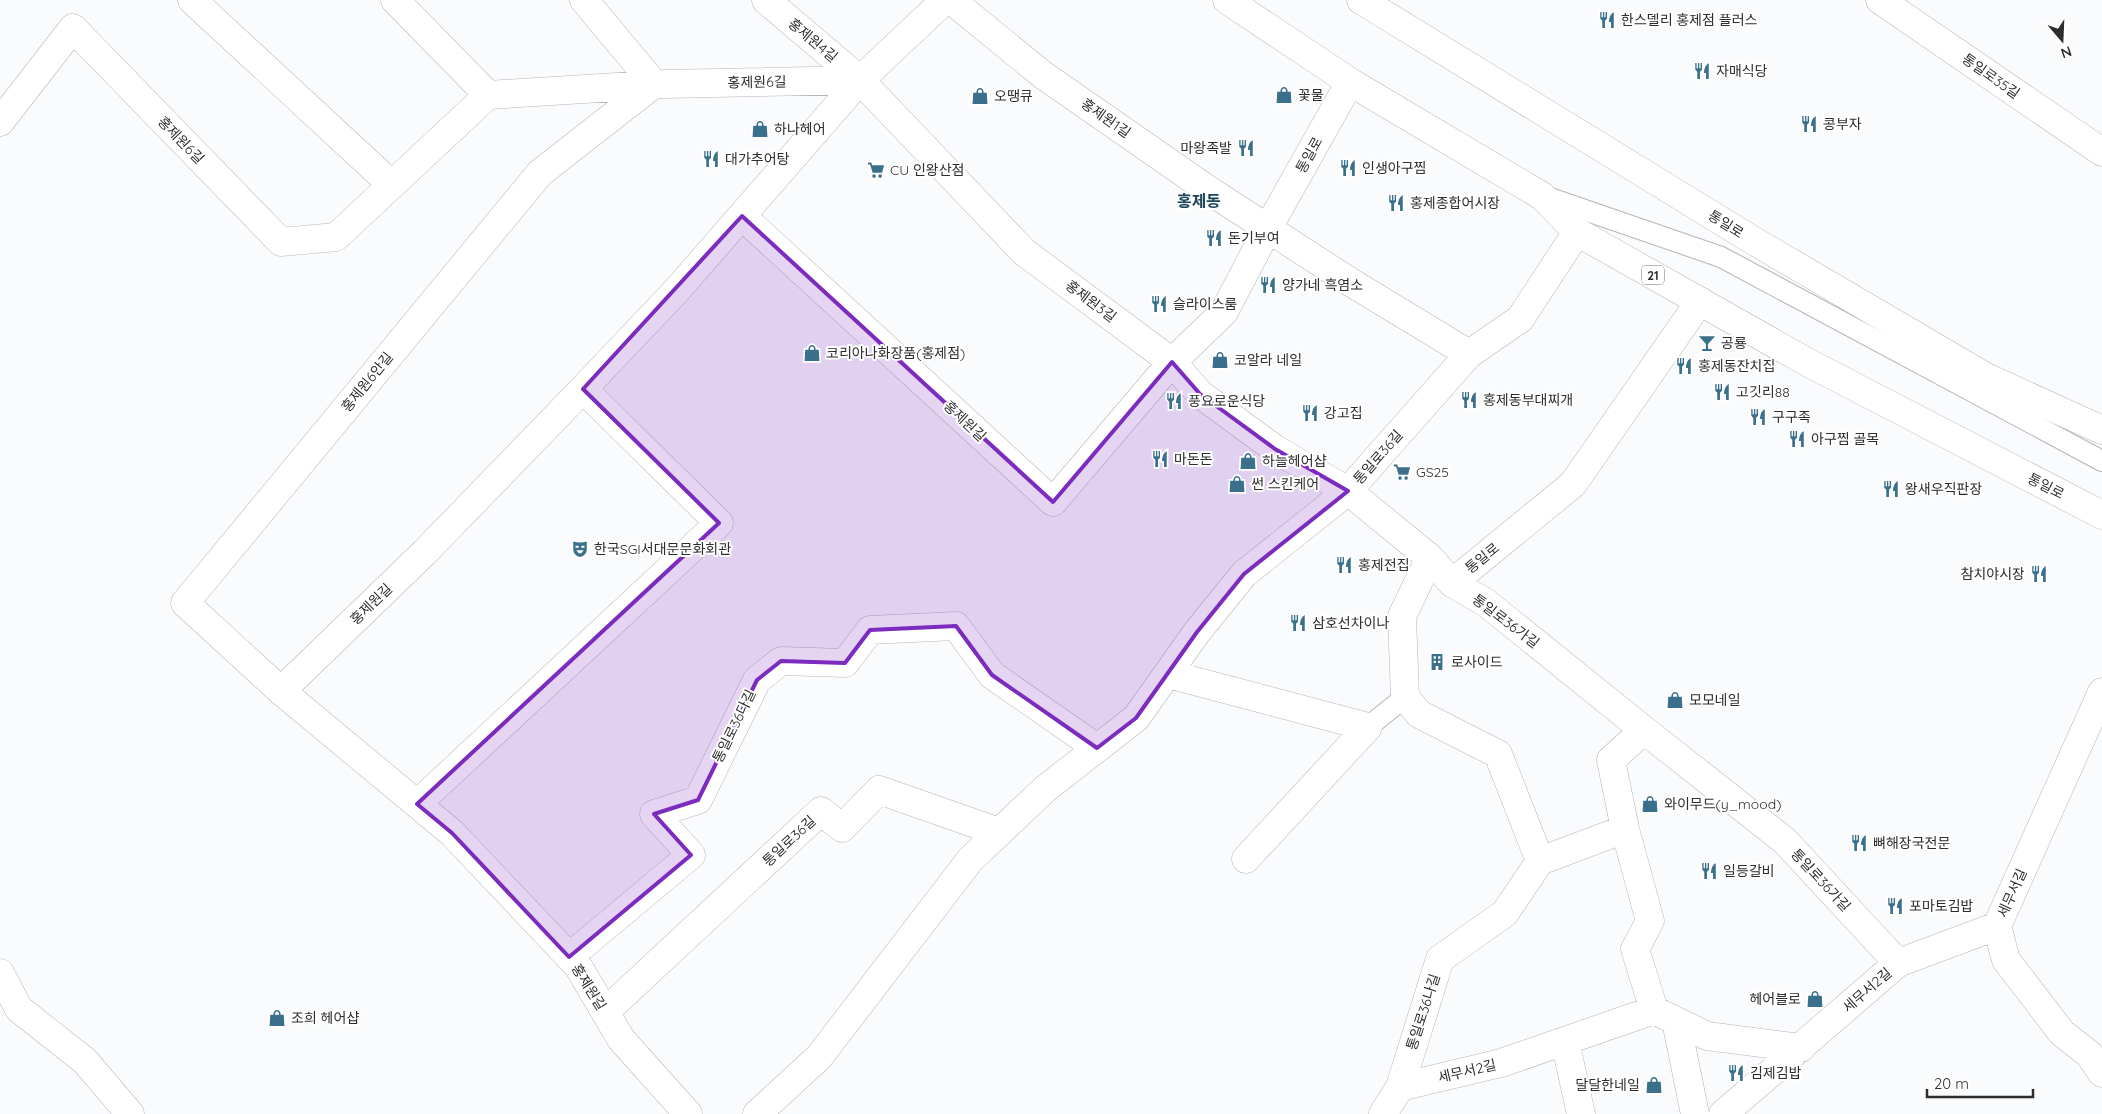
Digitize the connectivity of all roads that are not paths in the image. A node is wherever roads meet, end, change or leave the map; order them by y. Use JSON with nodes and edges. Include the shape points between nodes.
{"nodes":[{"id":1,"x":192,"y":0,"type":"edge"},
{"id":2,"x":395,"y":0,"type":"edge"},
{"id":3,"x":584,"y":0,"type":"edge"},
{"id":4,"x":766,"y":0,"type":"edge"},
{"id":5,"x":945,"y":0,"type":"edge"},
{"id":6,"x":951,"y":0,"type":"edge"},
{"id":7,"x":1227,"y":0,"type":"edge"},
{"id":8,"x":1361,"y":0,"type":"edge"},
{"id":9,"x":1880,"y":0,"type":"edge"},
{"id":10,"x":860,"y":80,"type":"junction"},
{"id":11,"x":1350,"y":82,"type":"junction"},
{"id":12,"x":654,"y":84,"type":"junction"},
{"id":13,"x":488,"y":95,"type":"junction"},
{"id":14,"x":0,"y":122,"type":"edge"},
{"id":15,"x":2102,"y":152,"type":"edge"},
{"id":16,"x":392,"y":185,"type":"junction"},
{"id":17,"x":1542,"y":196,"type":"junction"},
{"id":18,"x":742,"y":216,"type":"junction"},
{"id":19,"x":1268,"y":228,"type":"junction"},
{"id":20,"x":1577,"y":232,"type":"junction"},
{"id":21,"x":1700,"y":301,"type":"junction"},
{"id":22,"x":1469,"y":354,"type":"junction"},
{"id":23,"x":1172,"y":362,"type":"junction"},
{"id":24,"x":1986,"y":377,"type":"junction"},
{"id":25,"x":583,"y":389,"type":"junction"},
{"id":26,"x":2102,"y":430,"type":"edge"},
{"id":27,"x":2102,"y":451,"type":"edge"},
{"id":28,"x":2102,"y":461,"type":"edge"},
{"id":29,"x":1348,"y":491,"type":"junction"},
{"id":30,"x":2102,"y":515,"type":"edge"},
{"id":31,"x":1430,"y":558,"type":"junction"},
{"id":32,"x":1452,"y":583,"type":"junction"},
{"id":33,"x":1168,"y":674,"type":"junction"},
{"id":34,"x":281,"y":691,"type":"junction"},
{"id":35,"x":2102,"y":692,"type":"edge"},
{"id":36,"x":1405,"y":697,"type":"junction"},
{"id":37,"x":1368,"y":727,"type":"junction"},
{"id":38,"x":1644,"y":730,"type":"junction"},
{"id":39,"x":1097,"y":748,"type":"junction"},
{"id":40,"x":417,"y":804,"type":"junction"},
{"id":41,"x":1625,"y":829,"type":"junction"},
{"id":42,"x":999,"y":832,"type":"junction"},
{"id":43,"x":1246,"y":859,"type":"dead end"},
{"id":44,"x":1540,"y":861,"type":"junction"},
{"id":45,"x":1997,"y":926,"type":"junction"},
{"id":46,"x":569,"y":957,"type":"junction"},
{"id":47,"x":1898,"y":963,"type":"junction"},
{"id":48,"x":0,"y":973,"type":"edge"},
{"id":49,"x":605,"y":1012,"type":"junction"},
{"id":50,"x":1665,"y":1015,"type":"junction"},
{"id":51,"x":1564,"y":1041,"type":"junction"},
{"id":52,"x":1801,"y":1048,"type":"junction"},
{"id":53,"x":2102,"y":1073,"type":"edge"},
{"id":54,"x":1400,"y":1087,"type":"junction"},
{"id":55,"x":130,"y":1114,"type":"edge"},
{"id":56,"x":688,"y":1114,"type":"edge"},
{"id":57,"x":757,"y":1114,"type":"edge"},
{"id":58,"x":1383,"y":1114,"type":"edge"},
{"id":59,"x":1581,"y":1114,"type":"edge"},
{"id":60,"x":1695,"y":1114,"type":"edge"},
{"id":61,"x":1723,"y":1114,"type":"edge"}],
"edges":[{"from":1,"to":16,"type":"street"},
{"from":2,"to":13,"type":"street"},
{"from":3,"to":12,"type":"street"},
{"from":4,"to":10,"type":"street","name":"홍제원4길"},
{"from":5,"to":10,"type":"street","name":"홍제원길"},
{"from":6,"to":19,"type":"street","name":"홍제원1길","via":[[1043,75]]},
{"from":7,"to":11,"type":"street","name":"통일로","number":"21"},
{"from":8,"to":24,"type":"street","name":"통일로","via":[[1754,241]]},
{"from":9,"to":15,"type":"street","name":"통일로35길"},
{"from":10,"to":12,"type":"street","name":"홍제원6길"},
{"from":10,"to":18,"type":"street","name":"홍제원길"},
{"from":10,"to":23,"type":"street","name":"홍제원3길","via":[[1024,252]]},
{"from":11,"to":17,"type":"street","name":"통일로","number":"21"},
{"from":11,"to":19,"type":"street","name":"통일로"},
{"from":12,"to":13,"type":"street","name":"홍제원6길"},
{"from":12,"to":34,"type":"street","name":"홍제원6안길","via":[[540,173],[185,603]]},
{"from":13,"to":16,"type":"street","name":"홍제원6길"},
{"from":14,"to":16,"type":"street","name":"홍제원6길","via":[[73,28],[281,242],[336,237]]},
{"from":17,"to":20,"type":"street","name":"통일로","number":"21"},
{"from":17,"to":28,"type":"lane","via":[[1721,257]]},
{"from":18,"to":23,"type":"street","name":"홍제원길","via":[[1053,502]]},
{"from":18,"to":25,"type":"street","name":"홍제원길"},
{"from":19,"to":22,"type":"street","name":"홍제원1길"},
{"from":19,"to":23,"type":"street","via":[[1224,312]]},
{"from":20,"to":21,"type":"street","name":"통일로","number":"21"},
{"from":20,"to":22,"type":"street","name":"통일로36길","via":[[1520,319]]},
{"from":21,"to":30,"type":"street","name":"통일로","number":"21","via":[[1807,362]]},
{"from":21,"to":32,"type":"street","name":"통일로","via":[[1573,484]]},
{"from":22,"to":29,"type":"street","name":"통일로36길"},
{"from":23,"to":29,"type":"street","name":"홍제원3길","via":[[1208,400],[1276,450]]},
{"from":24,"to":26,"type":"street","name":"통일로"},
{"from":24,"to":27,"type":"lane"},
{"from":25,"to":34,"type":"street","name":"홍제원길","via":[[425,552]]},
{"from":25,"to":40,"type":"street","via":[[719,523]]},
{"from":29,"to":31,"type":"street","name":"통일로36가길"},
{"from":29,"to":33,"type":"street","name":"통일로36길","via":[[1244,574]]},
{"from":31,"to":32,"type":"street","name":"통일로36가길"},
{"from":31,"to":36,"type":"street","via":[[1402,616]]},
{"from":32,"to":38,"type":"street","name":"통일로36가길","via":[[1485,602]]},
{"from":33,"to":37,"type":"street"},
{"from":33,"to":39,"type":"street","name":"통일로36길","via":[[1136,718]]},
{"from":34,"to":40,"type":"street","name":"홍제원길"},
{"from":35,"to":45,"type":"street","name":"세무서길"},
{"from":36,"to":37,"type":"lane"},
{"from":36,"to":44,"type":"street","via":[[1419,714],[1498,754]]},
{"from":37,"to":43,"type":"street"},
{"from":38,"to":41,"type":"street","via":[[1611,760]]},
{"from":38,"to":47,"type":"street","name":"통일로36가길","via":[[1785,841]]},
{"from":39,"to":42,"type":"street","name":"통일로36길","via":[[1045,789]]},
{"from":39,"to":46,"type":"street","name":"통일로36다길","via":[[992,675],[956,626],[870,630],[845,663],[781,661],[757,680],[698,800],[654,814],[691,855]]},
{"from":40,"to":46,"type":"street","name":"홍제원길","via":[[452,833]]},
{"from":41,"to":44,"type":"street"},
{"from":41,"to":50,"type":"street","via":[[1650,921],[1635,949]]},
{"from":42,"to":49,"type":"street","name":"통일로36길","via":[[879,790],[842,828],[821,811]]},
{"from":42,"to":57,"type":"street","name":"통일로36길","via":[[970,860],[819,1057]]},
{"from":44,"to":54,"type":"street","name":"통일로36나길","via":[[1505,913],[1440,959]]},
{"from":45,"to":47,"type":"street","name":"세무서2길"},
{"from":45,"to":53,"type":"street","name":"세무서길","via":[[2006,960],[2062,1033],[2090,1054]]},
{"from":46,"to":49,"type":"street","name":"홍제원길","via":[[578,966]]},
{"from":47,"to":52,"type":"street","name":"세무서2길"},
{"from":48,"to":55,"type":"street","via":[[19,1009],[85,1061]]},
{"from":49,"to":56,"type":"street","name":"홍제원길","via":[[621,1039]]},
{"from":50,"to":51,"type":"street","name":"세무서2길"},
{"from":50,"to":52,"type":"street","via":[[1707,1036]]},
{"from":50,"to":60,"type":"street"},
{"from":51,"to":54,"type":"street","name":"세무서2길","via":[[1501,1063]]},
{"from":51,"to":59,"type":"street"},
{"from":52,"to":61,"type":"street","name":"세무서2길"},
{"from":54,"to":58,"type":"street"}]}
